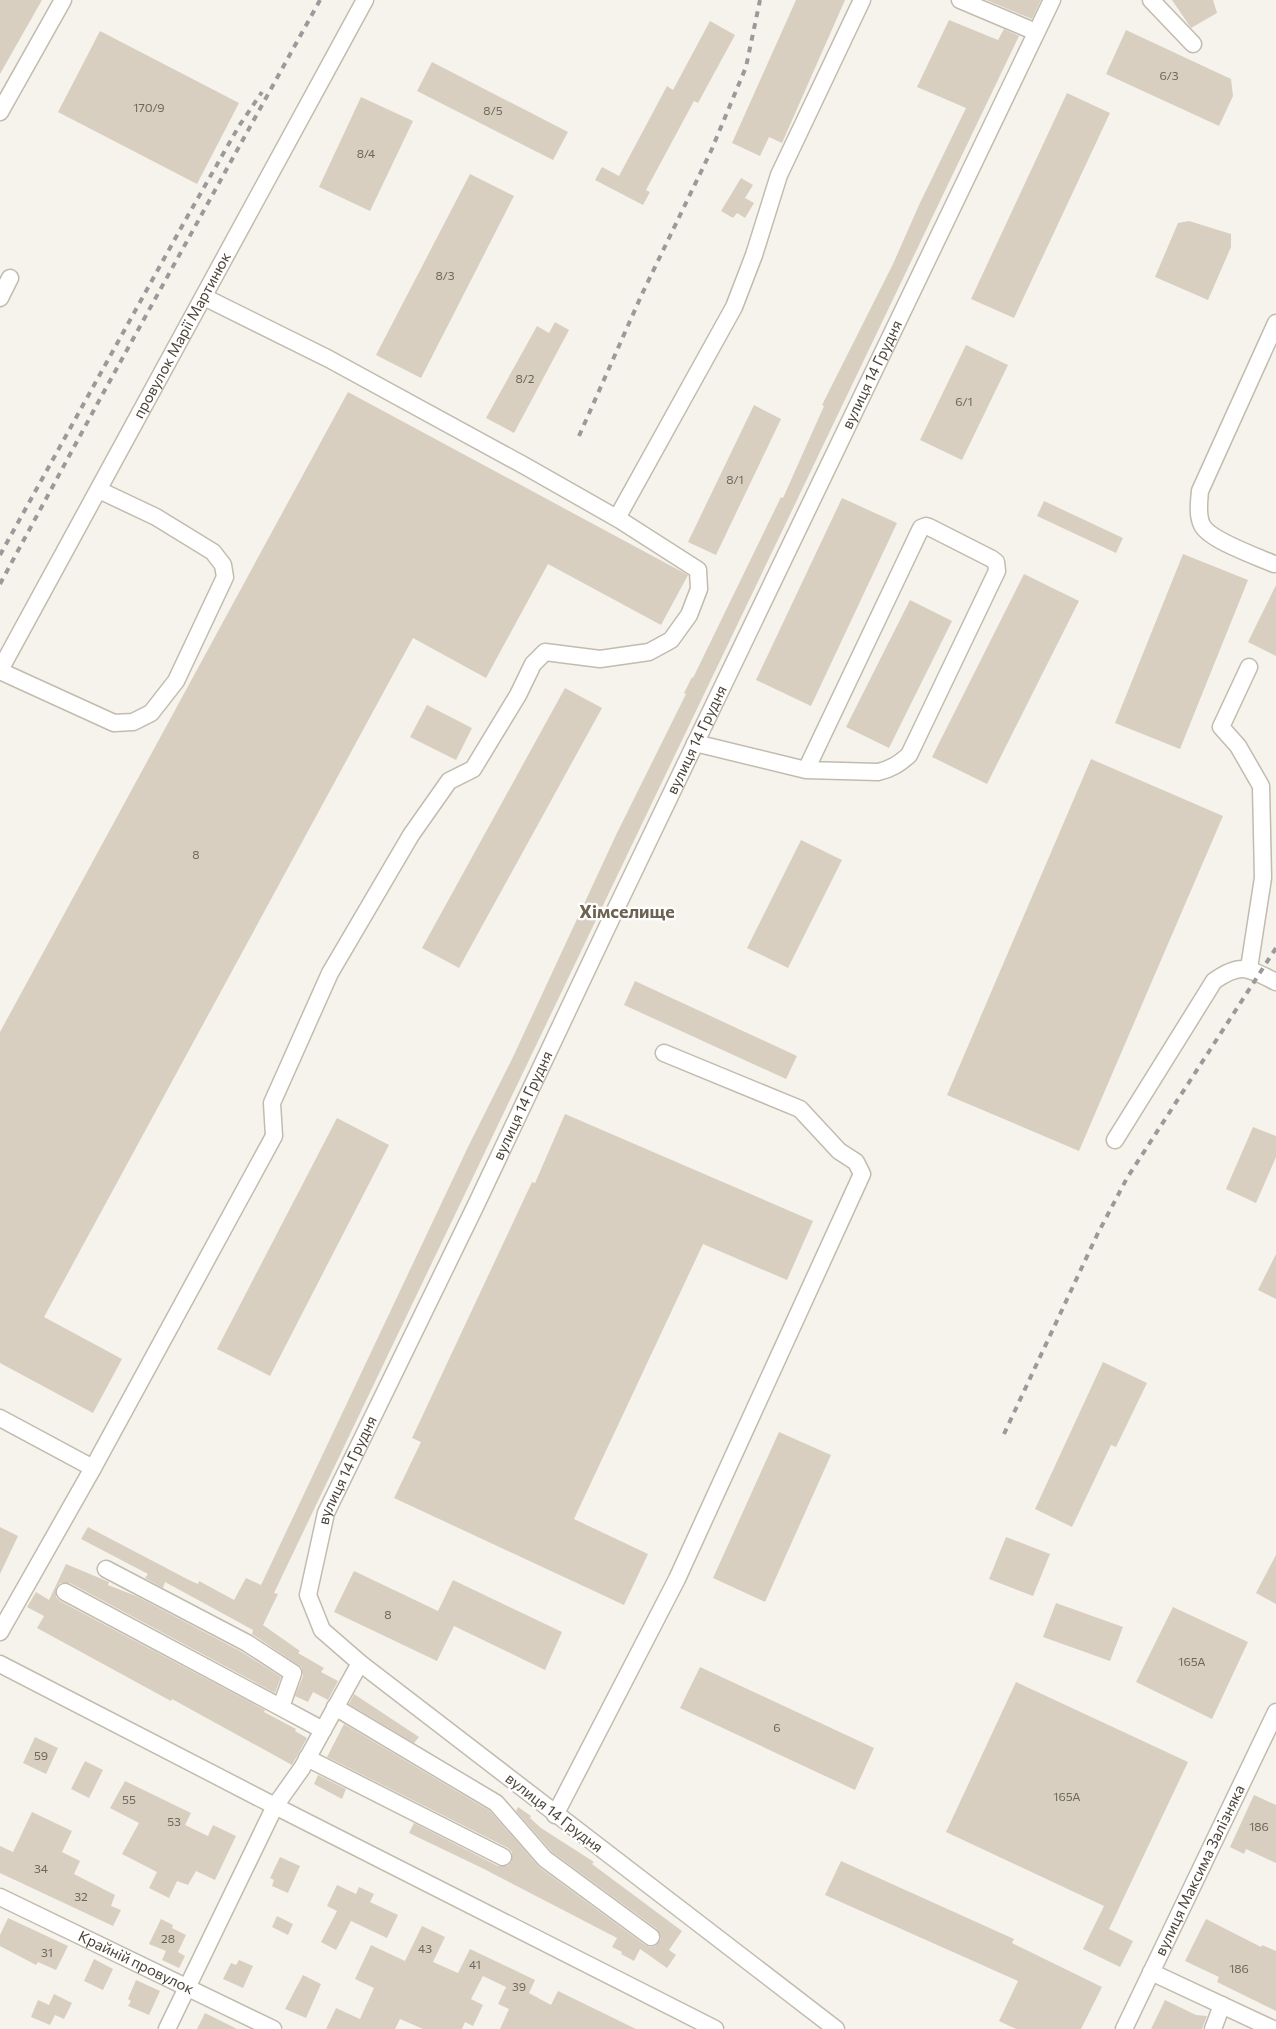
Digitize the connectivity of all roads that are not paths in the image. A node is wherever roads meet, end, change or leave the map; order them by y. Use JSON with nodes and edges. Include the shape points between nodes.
{"nodes":[{"id":1,"x":63,"y":0,"type":"edge"},
{"id":2,"x":365,"y":0,"type":"edge"},
{"id":3,"x":862,"y":0,"type":"edge"},
{"id":4,"x":960,"y":0,"type":"edge"},
{"id":5,"x":1052,"y":0,"type":"edge"},
{"id":6,"x":1151,"y":0,"type":"edge"},
{"id":7,"x":1036,"y":32,"type":"junction"},
{"id":8,"x":1193,"y":44,"type":"dead end"},
{"id":9,"x":0,"y":112,"type":"edge"},
{"id":10,"x":10,"y":278,"type":"dead end"},
{"id":11,"x":0,"y":298,"type":"edge"},
{"id":12,"x":204,"y":298,"type":"junction"},
{"id":13,"x":1276,"y":323,"type":"edge"},
{"id":14,"x":99,"y":490,"type":"junction"},
{"id":15,"x":617,"y":518,"type":"junction"},
{"id":16,"x":1274,"y":564,"type":"dead end"},
{"id":17,"x":1249,"y":667,"type":"dead end"},
{"id":18,"x":0,"y":671,"type":"edge"},
{"id":19,"x":695,"y":743,"type":"junction"},
{"id":20,"x":806,"y":770,"type":"junction"},
{"id":21,"x":1249,"y":968,"type":"junction"},
{"id":22,"x":1276,"y":982,"type":"edge"},
{"id":23,"x":664,"y":1053,"type":"dead end"},
{"id":24,"x":1115,"y":1140,"type":"dead end"},
{"id":25,"x":0,"y":1418,"type":"edge"},
{"id":26,"x":93,"y":1468,"type":"junction"},
{"id":27,"x":106,"y":1569,"type":"dead end"},
{"id":28,"x":65,"y":1592,"type":"dead end"},
{"id":29,"x":0,"y":1632,"type":"edge"},
{"id":30,"x":360,"y":1663,"type":"junction"},
{"id":31,"x":0,"y":1664,"type":"edge"},
{"id":32,"x":281,"y":1707,"type":"junction"},
{"id":33,"x":335,"y":1707,"type":"junction"},
{"id":34,"x":1276,"y":1712,"type":"edge"},
{"id":35,"x":323,"y":1730,"type":"junction"},
{"id":36,"x":307,"y":1758,"type":"junction"},
{"id":37,"x":275,"y":1806,"type":"junction"},
{"id":38,"x":556,"y":1815,"type":"junction"},
{"id":39,"x":503,"y":1857,"type":"dead end"},
{"id":40,"x":0,"y":1897,"type":"edge"},
{"id":41,"x":651,"y":1937,"type":"dead end"},
{"id":42,"x":1151,"y":1972,"type":"junction"},
{"id":43,"x":187,"y":1989,"type":"junction"},
{"id":44,"x":1222,"y":2005,"type":"junction"},
{"id":45,"x":167,"y":2029,"type":"edge"},
{"id":46,"x":273,"y":2029,"type":"edge"},
{"id":47,"x":715,"y":2029,"type":"edge"},
{"id":48,"x":836,"y":2029,"type":"edge"},
{"id":49,"x":1124,"y":2029,"type":"edge"},
{"id":50,"x":1214,"y":2029,"type":"edge"},
{"id":51,"x":1273,"y":2029,"type":"edge"}],
"edges":[{"from":1,"to":9,"type":"street"},
{"from":2,"to":12,"type":"street","name":"провулок Марії Мартинюк"},
{"from":3,"to":15,"type":"street","via":[[779,175],[734,307]]},
{"from":4,"to":7,"type":"street"},
{"from":5,"to":7,"type":"street","name":"вулиця 14 Грудня"},
{"from":6,"to":8,"type":"street"},
{"from":7,"to":19,"type":"street","name":"вулиця 14 Грудня"},
{"from":10,"to":11,"type":"street"},
{"from":12,"to":14,"type":"street","name":"провулок Марії Мартинюк"},
{"from":12,"to":15,"type":"street","via":[[329,359]]},
{"from":13,"to":16,"type":"street","via":[[1200,491],[1198,511],[1202,527],[1218,539]]},
{"from":14,"to":18,"type":"street","name":"провулок Марії Мартинюк"},
{"from":14,"to":18,"type":"street","via":[[194,539],[213,552],[223,565],[225,577],[176,681],[151,713],[133,722],[114,723]]},
{"from":15,"to":26,"type":"street","via":[[698,570],[699,589],[688,615],[670,640],[649,652],[600,659],[546,652],[533,664],[473,768],[449,781],[330,973],[272,1103],[274,1136]]},
{"from":17,"to":21,"type":"street","via":[[1221,727],[1238,746],[1260,786],[1263,878]]},
{"from":19,"to":20,"type":"street"},
{"from":19,"to":30,"type":"street","name":"вулиця 14 Грудня","via":[[326,1513],[308,1595],[322,1630]]},
{"from":20,"to":20,"type":"street","via":[[878,772],[888,770],[910,755],[997,571],[996,562],[929,527],[920,528]]},
{"from":21,"to":22,"type":"street"},
{"from":21,"to":24,"type":"street","via":[[1229,970],[1214,981]]},
{"from":23,"to":38,"type":"street","via":[[800,1109],[839,1151],[856,1162],[862,1174],[676,1579]]},
{"from":25,"to":26,"type":"street"},
{"from":26,"to":29,"type":"street"},
{"from":27,"to":32,"type":"street","via":[[246,1643],[293,1673]]},
{"from":28,"to":32,"type":"street"},
{"from":30,"to":33,"type":"street"},
{"from":30,"to":38,"type":"street","name":"вулиця 14 Грудня"},
{"from":31,"to":37,"type":"street"},
{"from":32,"to":35,"type":"street"},
{"from":33,"to":35,"type":"street"},
{"from":33,"to":41,"type":"street","via":[[496,1803],[545,1859]]},
{"from":34,"to":42,"type":"street","name":"вулиця Максима Залізняка"},
{"from":35,"to":36,"type":"street"},
{"from":36,"to":37,"type":"street"},
{"from":36,"to":39,"type":"street"},
{"from":37,"to":43,"type":"street"},
{"from":37,"to":47,"type":"street"},
{"from":38,"to":48,"type":"street","name":"вулиця 14 Грудня"},
{"from":40,"to":43,"type":"street","name":"Крайній провулок"},
{"from":42,"to":44,"type":"street"},
{"from":42,"to":49,"type":"street","name":"вулиця Максима Залізняка"},
{"from":43,"to":45,"type":"street"},
{"from":43,"to":46,"type":"street","name":"Крайній провулок"},
{"from":44,"to":50,"type":"street"},
{"from":44,"to":51,"type":"street"}]}
